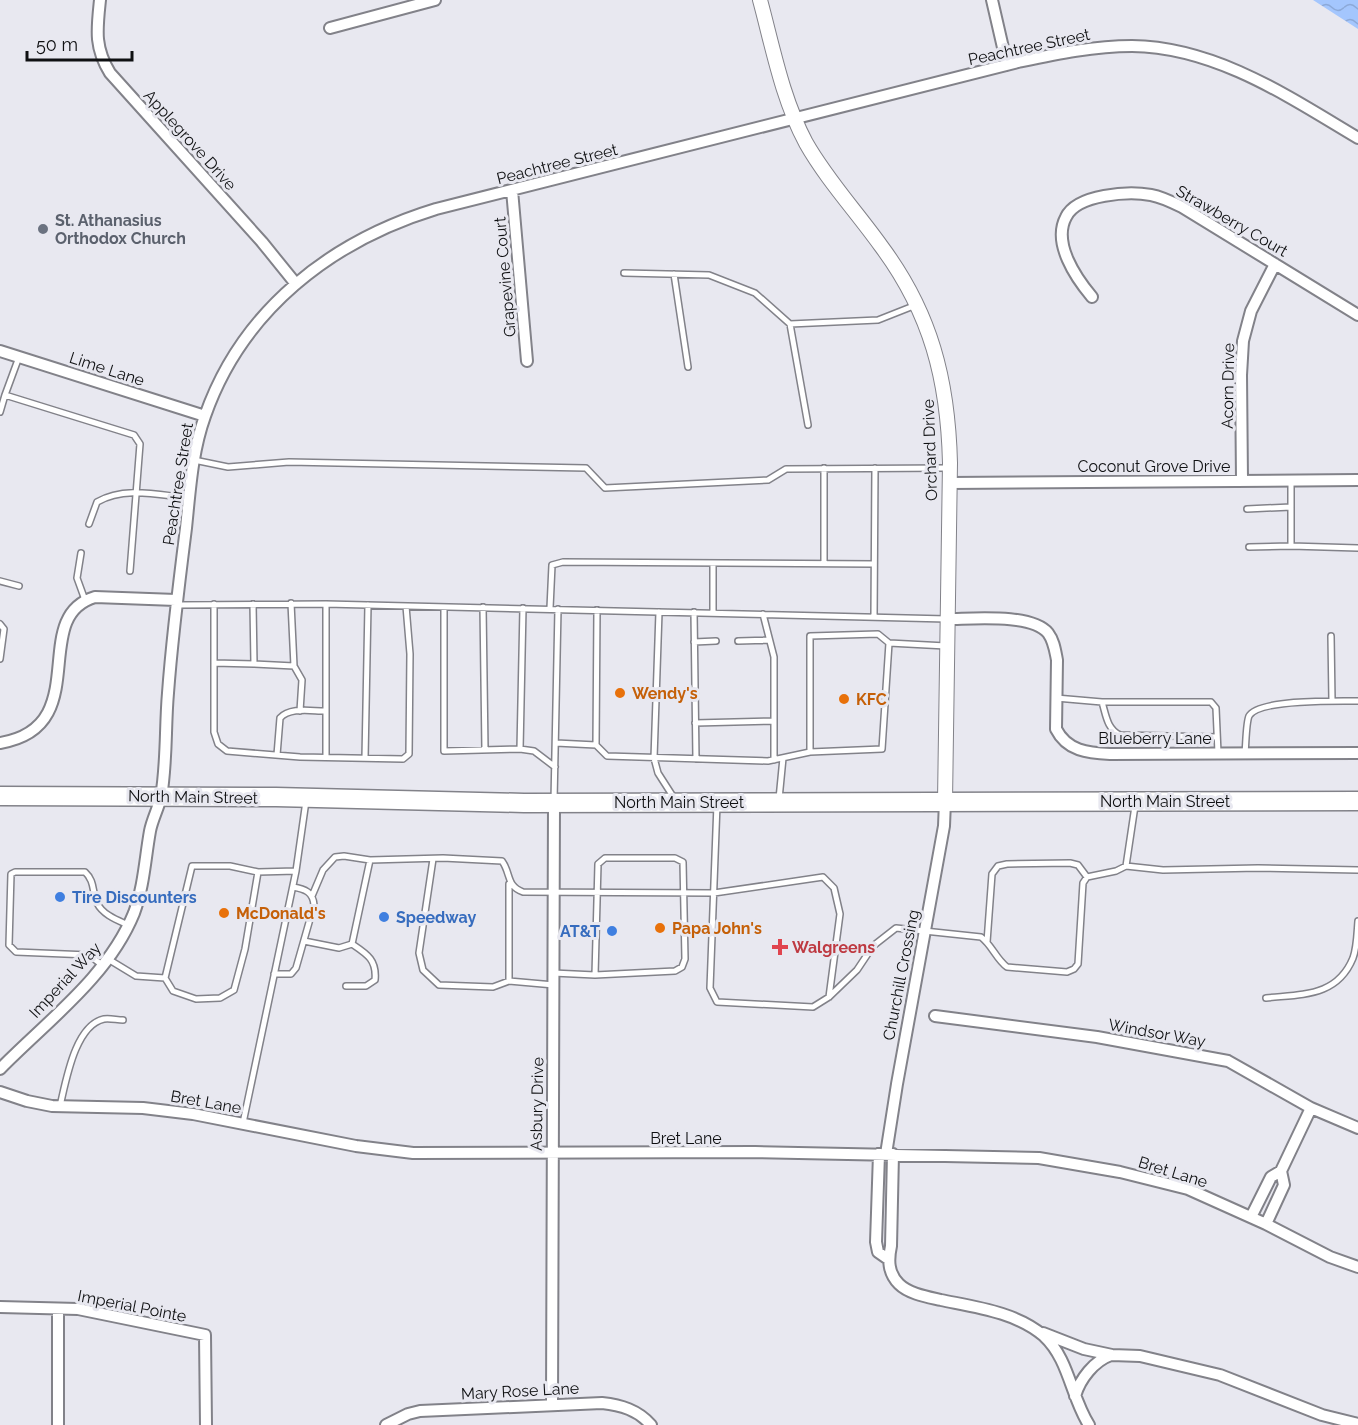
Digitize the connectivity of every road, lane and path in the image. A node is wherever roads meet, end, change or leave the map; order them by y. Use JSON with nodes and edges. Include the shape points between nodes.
{"nodes":[{"id":1,"x":100,"y":0,"type":"edge"},
{"id":2,"x":435,"y":0,"type":"edge"},
{"id":3,"x":760,"y":0,"type":"edge"},
{"id":4,"x":992,"y":0,"type":"edge"},
{"id":5,"x":330,"y":27,"type":"dead end"},
{"id":6,"x":1007,"y":65,"type":"junction"},
{"id":7,"x":795,"y":119,"type":"junction"},
{"id":8,"x":1358,"y":138,"type":"edge"},
{"id":9,"x":512,"y":190,"type":"junction"},
{"id":10,"x":1275,"y":264,"type":"junction"},
{"id":11,"x":624,"y":273,"type":"dead end"},
{"id":12,"x":674,"y":274,"type":"junction"},
{"id":13,"x":296,"y":284,"type":"junction"},
{"id":14,"x":1092,"y":297,"type":"dead end"},
{"id":15,"x":918,"y":305,"type":"junction"},
{"id":16,"x":1358,"y":315,"type":"edge"},
{"id":17,"x":790,"y":324,"type":"junction"},
{"id":18,"x":0,"y":351,"type":"edge"},
{"id":19,"x":19,"y":357,"type":"junction"},
{"id":20,"x":527,"y":361,"type":"dead end"},
{"id":21,"x":688,"y":367,"type":"dead end"},
{"id":22,"x":6,"y":395,"type":"junction"},
{"id":23,"x":0,"y":412,"type":"edge"},
{"id":24,"x":205,"y":416,"type":"junction"},
{"id":25,"x":808,"y":425,"type":"dead end"},
{"id":26,"x":194,"y":460,"type":"junction"},
{"id":27,"x":824,"y":468,"type":"junction"},
{"id":28,"x":875,"y":468,"type":"junction"},
{"id":29,"x":950,"y":468,"type":"junction"},
{"id":30,"x":1242,"y":480,"type":"junction"},
{"id":31,"x":1291,"y":480,"type":"junction"},
{"id":32,"x":1358,"y":480,"type":"edge"},
{"id":33,"x":950,"y":483,"type":"junction"},
{"id":34,"x":137,"y":492,"type":"junction"},
{"id":35,"x":189,"y":498,"type":"junction"},
{"id":36,"x":1291,"y":507,"type":"junction"},
{"id":37,"x":1247,"y":508,"type":"dead end"},
{"id":38,"x":88,"y":524,"type":"dead end"},
{"id":39,"x":1291,"y":546,"type":"junction"},
{"id":40,"x":1249,"y":547,"type":"dead end"},
{"id":41,"x":1358,"y":548,"type":"edge"},
{"id":42,"x":81,"y":553,"type":"dead end"},
{"id":43,"x":713,"y":563,"type":"junction"},
{"id":44,"x":824,"y":563,"type":"junction"},
{"id":45,"x":874,"y":564,"type":"junction"},
{"id":46,"x":130,"y":571,"type":"dead end"},
{"id":47,"x":0,"y":581,"type":"edge"},
{"id":48,"x":19,"y":586,"type":"dead end"},
{"id":49,"x":85,"y":600,"type":"junction"},
{"id":50,"x":176,"y":603,"type":"junction"},
{"id":51,"x":291,"y":603,"type":"junction"},
{"id":52,"x":214,"y":604,"type":"junction"},
{"id":53,"x":253,"y":604,"type":"junction"},
{"id":54,"x":326,"y":604,"type":"junction"},
{"id":55,"x":368,"y":605,"type":"junction"},
{"id":56,"x":406,"y":606,"type":"junction"},
{"id":57,"x":444,"y":607,"type":"junction"},
{"id":58,"x":483,"y":608,"type":"junction"},
{"id":59,"x":523,"y":608,"type":"junction"},
{"id":60,"x":550,"y":608,"type":"junction"},
{"id":61,"x":558,"y":609,"type":"junction"},
{"id":62,"x":597,"y":610,"type":"junction"},
{"id":63,"x":659,"y":612,"type":"junction"},
{"id":64,"x":694,"y":612,"type":"junction"},
{"id":65,"x":713,"y":613,"type":"junction"},
{"id":66,"x":763,"y":614,"type":"junction"},
{"id":67,"x":874,"y":617,"type":"junction"},
{"id":68,"x":947,"y":619,"type":"junction"},
{"id":69,"x":0,"y":624,"type":"edge"},
{"id":70,"x":1331,"y":636,"type":"dead end"},
{"id":71,"x":769,"y":640,"type":"junction"},
{"id":72,"x":716,"y":641,"type":"dead end"},
{"id":73,"x":738,"y":641,"type":"dead end"},
{"id":74,"x":694,"y":642,"type":"junction"},
{"id":75,"x":889,"y":643,"type":"junction"},
{"id":76,"x":947,"y":646,"type":"junction"},
{"id":77,"x":0,"y":659,"type":"edge"},
{"id":78,"x":214,"y":663,"type":"junction"},
{"id":79,"x":254,"y":664,"type":"junction"},
{"id":80,"x":294,"y":666,"type":"junction"},
{"id":81,"x":1055,"y":698,"type":"junction"},
{"id":82,"x":1332,"y":701,"type":"junction"},
{"id":83,"x":1358,"y":701,"type":"edge"},
{"id":84,"x":1102,"y":702,"type":"junction"},
{"id":85,"x":300,"y":711,"type":"junction"},
{"id":86,"x":325,"y":711,"type":"junction"},
{"id":87,"x":772,"y":721,"type":"junction"},
{"id":88,"x":695,"y":723,"type":"junction"},
{"id":89,"x":1217,"y":737,"type":"junction"},
{"id":90,"x":0,"y":743,"type":"edge"},
{"id":91,"x":556,"y":743,"type":"junction"},
{"id":92,"x":596,"y":745,"type":"junction"},
{"id":93,"x":520,"y":749,"type":"junction"},
{"id":94,"x":485,"y":750,"type":"junction"},
{"id":95,"x":810,"y":752,"type":"junction"},
{"id":96,"x":1218,"y":753,"type":"junction"},
{"id":97,"x":1245,"y":753,"type":"junction"},
{"id":98,"x":1358,"y":753,"type":"edge"},
{"id":99,"x":277,"y":755,"type":"junction"},
{"id":100,"x":326,"y":757,"type":"junction"},
{"id":101,"x":365,"y":758,"type":"junction"},
{"id":102,"x":654,"y":758,"type":"junction"},
{"id":103,"x":783,"y":758,"type":"junction"},
{"id":104,"x":696,"y":759,"type":"junction"},
{"id":105,"x":774,"y":760,"type":"junction"},
{"id":106,"x":555,"y":766,"type":"junction"},
{"id":107,"x":0,"y":796,"type":"edge"},
{"id":108,"x":160,"y":797,"type":"junction"},
{"id":109,"x":306,"y":798,"type":"junction"},
{"id":110,"x":676,"y":801,"type":"junction"},
{"id":111,"x":717,"y":801,"type":"junction"},
{"id":112,"x":779,"y":801,"type":"junction"},
{"id":113,"x":945,"y":801,"type":"junction"},
{"id":114,"x":1136,"y":801,"type":"junction"},
{"id":115,"x":1358,"y":801,"type":"edge"},
{"id":116,"x":554,"y":803,"type":"junction"},
{"id":117,"x":434,"y":859,"type":"junction"},
{"id":118,"x":370,"y":860,"type":"junction"},
{"id":119,"x":1126,"y":866,"type":"junction"},
{"id":120,"x":1358,"y":870,"type":"edge"},
{"id":121,"x":296,"y":871,"type":"junction"},
{"id":122,"x":258,"y":872,"type":"junction"},
{"id":123,"x":1087,"y":877,"type":"junction"},
{"id":124,"x":509,"y":881,"type":"junction"},
{"id":125,"x":293,"y":887,"type":"junction"},
{"id":126,"x":555,"y":892,"type":"junction"},
{"id":127,"x":596,"y":892,"type":"junction"},
{"id":128,"x":683,"y":892,"type":"junction"},
{"id":129,"x":714,"y":893,"type":"junction"},
{"id":130,"x":312,"y":896,"type":"junction"},
{"id":131,"x":1358,"y":921,"type":"edge"},
{"id":132,"x":128,"y":925,"type":"junction"},
{"id":133,"x":925,"y":933,"type":"junction"},
{"id":134,"x":304,"y":941,"type":"junction"},
{"id":135,"x":987,"y":942,"type":"junction"},
{"id":136,"x":352,"y":944,"type":"junction"},
{"id":137,"x":105,"y":962,"type":"junction"},
{"id":138,"x":553,"y":973,"type":"junction"},
{"id":139,"x":274,"y":974,"type":"junction"},
{"id":140,"x":595,"y":975,"type":"junction"},
{"id":141,"x":165,"y":978,"type":"junction"},
{"id":142,"x":509,"y":981,"type":"junction"},
{"id":143,"x":554,"y":985,"type":"junction"},
{"id":144,"x":346,"y":986,"type":"dead end"},
{"id":145,"x":829,"y":997,"type":"junction"},
{"id":146,"x":1266,"y":998,"type":"dead end"},
{"id":147,"x":935,"y":1016,"type":"dead end"},
{"id":148,"x":123,"y":1020,"type":"dead end"},
{"id":149,"x":0,"y":1070,"type":"edge"},
{"id":150,"x":0,"y":1092,"type":"edge"},
{"id":151,"x":60,"y":1106,"type":"junction"},
{"id":152,"x":1311,"y":1108,"type":"junction"},
{"id":153,"x":243,"y":1123,"type":"junction"},
{"id":154,"x":1358,"y":1128,"type":"edge"},
{"id":155,"x":552,"y":1154,"type":"junction"},
{"id":156,"x":886,"y":1154,"type":"junction"},
{"id":157,"x":1281,"y":1171,"type":"junction"},
{"id":158,"x":1251,"y":1217,"type":"junction"},
{"id":159,"x":1266,"y":1224,"type":"junction"},
{"id":160,"x":888,"y":1258,"type":"junction"},
{"id":161,"x":1358,"y":1267,"type":"edge"},
{"id":162,"x":0,"y":1307,"type":"edge"},
{"id":163,"x":58,"y":1308,"type":"junction"},
{"id":164,"x":1029,"y":1327,"type":"junction"},
{"id":165,"x":1112,"y":1354,"type":"junction"},
{"id":166,"x":1075,"y":1396,"type":"junction"},
{"id":167,"x":552,"y":1405,"type":"junction"},
{"id":168,"x":1358,"y":1424,"type":"edge"},
{"id":169,"x":58,"y":1425,"type":"edge"},
{"id":170,"x":206,"y":1425,"type":"edge"},
{"id":171,"x":386,"y":1425,"type":"edge"},
{"id":172,"x":651,"y":1425,"type":"edge"},
{"id":173,"x":1089,"y":1425,"type":"edge"}],
"edges":[{"from":1,"to":13,"type":"street","name":"Applegrove Drive","via":[[98,49],[110,73]]},
{"from":2,"to":5,"type":"street"},
{"from":3,"to":7,"type":"street","name":"Orchard Drive","via":[[780,79]]},
{"from":4,"to":6,"type":"street"},
{"from":6,"to":7,"type":"street","name":"Peachtree Street"},
{"from":6,"to":8,"type":"street","name":"Peachtree Street","via":[[1111,46],[1180,52],[1246,75]]},
{"from":7,"to":9,"type":"street","name":"Peachtree Street"},
{"from":7,"to":15,"type":"street","name":"Orchard Drive","via":[[818,162],[894,263]]},
{"from":9,"to":13,"type":"street","name":"Peachtree Street","via":[[390,225],[348,246]]},
{"from":9,"to":20,"type":"street","name":"Grapevine Court"},
{"from":10,"to":14,"type":"street","name":"Strawberry Court","via":[[1168,200],[1115,194],[1079,204],[1065,217],[1063,244]]},
{"from":10,"to":16,"type":"street","name":"Strawberry Court"},
{"from":10,"to":30,"type":"street","name":"Acorn Drive","via":[[1251,311],[1243,340]]},
{"from":11,"to":12,"type":"lane"},
{"from":12,"to":17,"type":"lane","via":[[709,275],[755,293]]},
{"from":12,"to":21,"type":"lane"},
{"from":13,"to":24,"type":"street","name":"Peachtree Street","via":[[243,341],[220,379]]},
{"from":15,"to":17,"type":"lane","via":[[878,320]]},
{"from":15,"to":29,"type":"street","name":"Orchard Drive","via":[[940,372],[948,417]]},
{"from":17,"to":25,"type":"lane"},
{"from":18,"to":19,"type":"street","name":"Lime Lane"},
{"from":19,"to":22,"type":"lane"},
{"from":19,"to":24,"type":"street","name":"Lime Lane"},
{"from":22,"to":23,"type":"lane"},
{"from":22,"to":34,"type":"lane","via":[[134,435],[140,444]]},
{"from":24,"to":26,"type":"street","name":"Peachtree Street"},
{"from":26,"to":27,"type":"lane","via":[[228,467],[288,462],[586,468],[605,488],[768,480],[786,469]]},
{"from":26,"to":35,"type":"street","name":"Peachtree Street"},
{"from":27,"to":28,"type":"lane"},
{"from":27,"to":44,"type":"lane"},
{"from":28,"to":29,"type":"lane"},
{"from":28,"to":45,"type":"lane"},
{"from":29,"to":33,"type":"street","name":"Orchard Drive"},
{"from":30,"to":31,"type":"street","name":"Coconut Grove Drive"},
{"from":30,"to":33,"type":"street","name":"Coconut Grove Drive"},
{"from":31,"to":32,"type":"street","name":"Coconut Grove Drive"},
{"from":31,"to":36,"type":"lane"},
{"from":33,"to":68,"type":"street","name":"Orchard Drive"},
{"from":34,"to":35,"type":"lane"},
{"from":34,"to":38,"type":"lane","via":[[110,495],[97,502]]},
{"from":34,"to":46,"type":"lane"},
{"from":35,"to":50,"type":"street","name":"Peachtree Street"},
{"from":36,"to":37,"type":"lane"},
{"from":36,"to":39,"type":"lane"},
{"from":39,"to":40,"type":"lane"},
{"from":39,"to":41,"type":"lane"},
{"from":42,"to":49,"type":"lane","via":[[77,578]]},
{"from":43,"to":44,"type":"lane"},
{"from":43,"to":60,"type":"lane","via":[[562,562],[552,565]]},
{"from":43,"to":65,"type":"lane"},
{"from":44,"to":45,"type":"lane"},
{"from":45,"to":67,"type":"lane"},
{"from":47,"to":48,"type":"lane"},
{"from":49,"to":50,"type":"street","via":[[106,597]]},
{"from":49,"to":90,"type":"street","via":[[75,606],[64,628],[57,685],[49,711],[33,731]]},
{"from":50,"to":52,"type":"lane"},
{"from":50,"to":108,"type":"street","name":"Peachtree Street"},
{"from":51,"to":53,"type":"lane"},
{"from":51,"to":54,"type":"lane"},
{"from":51,"to":80,"type":"lane"},
{"from":52,"to":53,"type":"lane"},
{"from":52,"to":78,"type":"lane"},
{"from":53,"to":79,"type":"lane"},
{"from":54,"to":55,"type":"lane"},
{"from":54,"to":86,"type":"lane"},
{"from":55,"to":56,"type":"lane"},
{"from":55,"to":101,"type":"lane"},
{"from":56,"to":57,"type":"lane"},
{"from":56,"to":101,"type":"lane","via":[[410,654],[409,754],[403,759]]},
{"from":57,"to":58,"type":"lane"},
{"from":57,"to":94,"type":"lane","via":[[444,750]]},
{"from":58,"to":59,"type":"lane"},
{"from":58,"to":94,"type":"lane"},
{"from":59,"to":60,"type":"lane"},
{"from":59,"to":93,"type":"lane"},
{"from":60,"to":61,"type":"lane"},
{"from":61,"to":62,"type":"lane"},
{"from":61,"to":91,"type":"lane"},
{"from":62,"to":63,"type":"lane"},
{"from":62,"to":92,"type":"lane"},
{"from":63,"to":64,"type":"lane"},
{"from":63,"to":102,"type":"lane"},
{"from":64,"to":65,"type":"lane"},
{"from":64,"to":74,"type":"lane"},
{"from":65,"to":66,"type":"lane"},
{"from":66,"to":67,"type":"lane"},
{"from":66,"to":71,"type":"lane"},
{"from":67,"to":68,"type":"lane"},
{"from":68,"to":76,"type":"street","name":"Orchard Drive"},
{"from":68,"to":81,"type":"street","name":"Blueberry Lane","via":[[1020,621],[1040,626],[1055,649]]},
{"from":69,"to":77,"type":"lane","via":[[4,629]]},
{"from":70,"to":82,"type":"lane"},
{"from":71,"to":73,"type":"lane"},
{"from":71,"to":87,"type":"lane","via":[[774,657]]},
{"from":72,"to":74,"type":"lane"},
{"from":74,"to":88,"type":"lane"},
{"from":75,"to":76,"type":"lane"},
{"from":75,"to":95,"type":"lane","via":[[882,749]]},
{"from":75,"to":95,"type":"lane","via":[[878,634],[810,636]]},
{"from":76,"to":113,"type":"street","name":"Orchard Drive"},
{"from":78,"to":79,"type":"lane"},
{"from":78,"to":99,"type":"lane","via":[[214,732],[218,744],[227,750]]},
{"from":79,"to":80,"type":"lane"},
{"from":80,"to":85,"type":"lane","via":[[302,680]]},
{"from":81,"to":84,"type":"lane"},
{"from":81,"to":96,"type":"street","name":"Blueberry Lane","via":[[1056,729],[1074,748],[1096,753]]},
{"from":82,"to":83,"type":"lane"},
{"from":82,"to":97,"type":"lane","via":[[1257,708],[1249,716]]},
{"from":84,"to":89,"type":"lane","via":[[1107,722],[1120,735]]},
{"from":84,"to":89,"type":"lane","via":[[1211,702],[1216,708]]},
{"from":85,"to":86,"type":"lane"},
{"from":85,"to":99,"type":"lane","via":[[280,718]]},
{"from":86,"to":100,"type":"lane"},
{"from":87,"to":88,"type":"lane"},
{"from":87,"to":105,"type":"lane"},
{"from":88,"to":104,"type":"lane"},
{"from":89,"to":96,"type":"lane"},
{"from":91,"to":92,"type":"lane"},
{"from":91,"to":106,"type":"lane"},
{"from":92,"to":102,"type":"lane","via":[[607,756]]},
{"from":93,"to":94,"type":"lane"},
{"from":93,"to":106,"type":"lane","via":[[534,751]]},
{"from":95,"to":103,"type":"lane"},
{"from":96,"to":97,"type":"street","name":"Blueberry Lane"},
{"from":97,"to":98,"type":"street","name":"Blueberry Lane"},
{"from":99,"to":100,"type":"lane"},
{"from":100,"to":101,"type":"lane"},
{"from":102,"to":104,"type":"lane"},
{"from":102,"to":110,"type":"lane","via":[[658,773]]},
{"from":103,"to":105,"type":"lane"},
{"from":103,"to":112,"type":"lane"},
{"from":104,"to":105,"type":"lane"},
{"from":106,"to":116,"type":"lane"},
{"from":107,"to":108,"type":"main road","name":"North Main Street"},
{"from":108,"to":109,"type":"main road","name":"North Main Street"},
{"from":108,"to":132,"type":"street","name":"Imperial Way","via":[[150,829],[143,882]]},
{"from":109,"to":116,"type":"main road","name":"North Main Street"},
{"from":109,"to":121,"type":"lane"},
{"from":110,"to":111,"type":"main road","name":"North Main Street"},
{"from":110,"to":116,"type":"main road","name":"North Main Street"},
{"from":111,"to":112,"type":"main road","name":"North Main Street"},
{"from":111,"to":129,"type":"lane"},
{"from":112,"to":113,"type":"main road","name":"North Main Street"},
{"from":113,"to":114,"type":"main road","name":"North Main Street"},
{"from":113,"to":133,"type":"street","name":"Churchill Crossing"},
{"from":114,"to":115,"type":"main road","name":"North Main Street"},
{"from":114,"to":119,"type":"lane"},
{"from":116,"to":126,"type":"street","name":"Asbury Drive"},
{"from":117,"to":118,"type":"lane"},
{"from":117,"to":124,"type":"lane","via":[[502,861]]},
{"from":117,"to":142,"type":"lane","via":[[419,953],[423,970],[440,985],[494,987]]},
{"from":118,"to":130,"type":"lane","via":[[335,857],[322,870]]},
{"from":118,"to":136,"type":"lane"},
{"from":119,"to":120,"type":"lane","via":[[1163,870]]},
{"from":119,"to":123,"type":"lane","via":[[1116,872]]},
{"from":121,"to":122,"type":"lane"},
{"from":121,"to":125,"type":"lane"},
{"from":122,"to":141,"type":"lane","via":[[230,866],[192,866]]},
{"from":122,"to":141,"type":"lane","via":[[234,990],[220,998],[196,999],[173,991]]},
{"from":123,"to":135,"type":"lane","via":[[1070,863],[998,866],[992,874]]},
{"from":123,"to":135,"type":"lane","via":[[1083,883],[1078,964],[1074,969],[1067,972],[1007,967]]},
{"from":124,"to":126,"type":"lane","via":[[523,892]]},
{"from":124,"to":142,"type":"lane"},
{"from":125,"to":130,"type":"lane"},
{"from":125,"to":139,"type":"lane"},
{"from":126,"to":127,"type":"lane"},
{"from":126,"to":138,"type":"street","name":"Asbury Drive"},
{"from":127,"to":128,"type":"lane"},
{"from":127,"to":128,"type":"lane","via":[[598,864],[605,858],[675,858],[683,862]]},
{"from":127,"to":140,"type":"lane"},
{"from":128,"to":129,"type":"lane"},
{"from":128,"to":140,"type":"lane","via":[[682,968]]},
{"from":129,"to":145,"type":"lane","via":[[710,988],[717,1002],[813,1007]]},
{"from":129,"to":145,"type":"lane","via":[[823,877],[834,888],[840,914]]},
{"from":130,"to":134,"type":"lane","via":[[314,905]]},
{"from":131,"to":146,"type":"lane","via":[[1354,957],[1340,980],[1314,993]]},
{"from":132,"to":137,"type":"street","name":"Imperial Way"},
{"from":132,"to":137,"type":"lane","via":[[110,917],[98,904],[91,878],[85,872],[11,874],[9,945],[16,952],[89,955]]},
{"from":133,"to":135,"type":"lane","via":[[981,937]]},
{"from":133,"to":145,"type":"lane","via":[[896,928],[873,946],[857,970]]},
{"from":133,"to":156,"type":"street","name":"Churchill Crossing"},
{"from":134,"to":136,"type":"lane","via":[[339,948]]},
{"from":134,"to":139,"type":"lane","via":[[293,973]]},
{"from":136,"to":144,"type":"lane","via":[[368,955],[376,969],[375,980],[366,986]]},
{"from":137,"to":141,"type":"lane","via":[[136,976]]},
{"from":137,"to":149,"type":"street","name":"Imperial Way"},
{"from":138,"to":140,"type":"lane"},
{"from":138,"to":143,"type":"street","name":"Asbury Drive"},
{"from":139,"to":153,"type":"lane"},
{"from":142,"to":143,"type":"lane"},
{"from":143,"to":155,"type":"street","name":"Asbury Drive"},
{"from":147,"to":152,"type":"street","name":"Windsor Way","via":[[1097,1037],[1228,1061]]},
{"from":148,"to":151,"type":"lane","via":[[105,1018],[88,1026],[69,1066]]},
{"from":150,"to":151,"type":"street","name":"Bret Lane"},
{"from":151,"to":153,"type":"street","name":"Bret Lane","via":[[160,1109]]},
{"from":152,"to":154,"type":"street","name":"Windsor Way"},
{"from":152,"to":157,"type":"street"},
{"from":153,"to":155,"type":"street","name":"Bret Lane","via":[[393,1152]]},
{"from":155,"to":156,"type":"street","name":"Bret Lane"},
{"from":155,"to":167,"type":"street","name":"Asbury Drive"},
{"from":156,"to":158,"type":"street","name":"Bret Lane","via":[[1039,1158],[1188,1189]]},
{"from":156,"to":160,"type":"street","via":[[891,1246]]},
{"from":156,"to":160,"type":"street","via":[[876,1242],[878,1252]]},
{"from":157,"to":158,"type":"street","via":[[1271,1177]]},
{"from":157,"to":159,"type":"street","via":[[1284,1185]]},
{"from":158,"to":159,"type":"street","name":"Bret Lane"},
{"from":159,"to":161,"type":"street","name":"Bret Lane"},
{"from":160,"to":164,"type":"street","via":[[897,1282],[913,1292],[998,1313]]},
{"from":162,"to":163,"type":"street","name":"Imperial Pointe"},
{"from":163,"to":169,"type":"street"},
{"from":163,"to":170,"type":"street","name":"Imperial Pointe","via":[[205,1335]]},
{"from":164,"to":165,"type":"street","via":[[1084,1349]]},
{"from":164,"to":166,"type":"street","via":[[1042,1335],[1060,1357]]},
{"from":165,"to":166,"type":"street","via":[[1093,1366]]},
{"from":165,"to":168,"type":"street","via":[[1194,1368],[1322,1415]]},
{"from":166,"to":173,"type":"street"},
{"from":167,"to":171,"type":"street","name":"Mary Rose Lane","via":[[420,1411]]},
{"from":167,"to":172,"type":"street","name":"Mary Rose Lane","via":[[614,1404],[637,1412]]}]}
